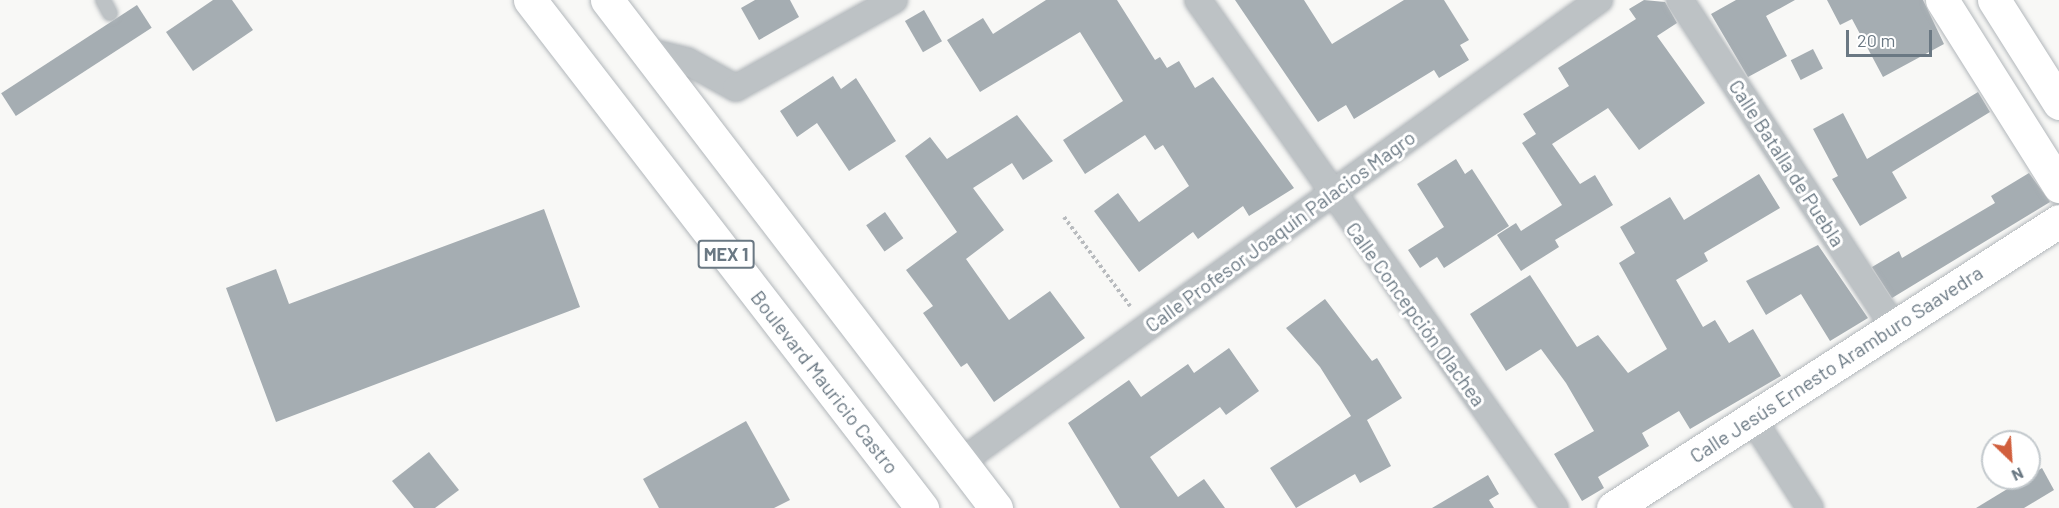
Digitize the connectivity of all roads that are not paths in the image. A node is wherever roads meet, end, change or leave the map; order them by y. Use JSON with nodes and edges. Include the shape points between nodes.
{"nodes":[{"id":1,"x":103,"y":0,"type":"edge"},
{"id":2,"x":530,"y":0,"type":"edge"},
{"id":3,"x":607,"y":0,"type":"edge"},
{"id":4,"x":894,"y":0,"type":"edge"},
{"id":5,"x":1198,"y":0,"type":"edge"},
{"id":6,"x":1599,"y":0,"type":"edge"},
{"id":7,"x":1680,"y":0,"type":"edge"},
{"id":8,"x":1942,"y":0,"type":"edge"},
{"id":9,"x":1994,"y":0,"type":"edge"},
{"id":10,"x":110,"y":13,"type":"dead end"},
{"id":11,"x":647,"y":51,"type":"junction"},
{"id":12,"x":2059,"y":103,"type":"edge"},
{"id":13,"x":2059,"y":186,"type":"edge"},
{"id":14,"x":1330,"y":195,"type":"junction"},
{"id":15,"x":2059,"y":221,"type":"edge"},
{"id":16,"x":1893,"y":326,"type":"junction"},
{"id":17,"x":1752,"y":418,"type":"junction"},
{"id":18,"x":961,"y":462,"type":"junction"},
{"id":19,"x":922,"y":508,"type":"edge"},
{"id":20,"x":996,"y":508,"type":"edge"},
{"id":21,"x":1555,"y":508,"type":"edge"},
{"id":22,"x":1613,"y":508,"type":"edge"},
{"id":23,"x":1810,"y":508,"type":"edge"}],
"edges":[{"from":1,"to":10,"type":"lane"},
{"from":2,"to":19,"type":"main road","name":"Boulevard Mauricio Castro","number":"MEX 1"},
{"from":3,"to":11,"type":"main road","number":"MEX 1"},
{"from":4,"to":11,"type":"street","via":[[736,88],[687,61]]},
{"from":5,"to":14,"type":"street","name":"Calle Concepción Olachea"},
{"from":6,"to":14,"type":"street","name":"Calle Profesor Joaquín Palacios Magro"},
{"from":7,"to":16,"type":"street","name":"Calle Batalla de Puebla"},
{"from":8,"to":13,"type":"main road"},
{"from":9,"to":12,"type":"main road"},
{"from":11,"to":18,"type":"main road","number":"MEX 1"},
{"from":14,"to":18,"type":"street","name":"Calle Profesor Joaquín Palacios Magro"},
{"from":14,"to":21,"type":"street","name":"Calle Concepción Olachea"},
{"from":15,"to":16,"type":"main road","name":"Calle Jesús Ernesto Aramburo Saavedra"},
{"from":16,"to":17,"type":"main road","name":"Calle Jesús Ernesto Aramburo Saavedra"},
{"from":17,"to":22,"type":"main road","name":"Calle Jesús Ernesto Aramburo Saavedra"},
{"from":17,"to":23,"type":"street"},
{"from":18,"to":20,"type":"main road","number":"MEX 1"}]}
